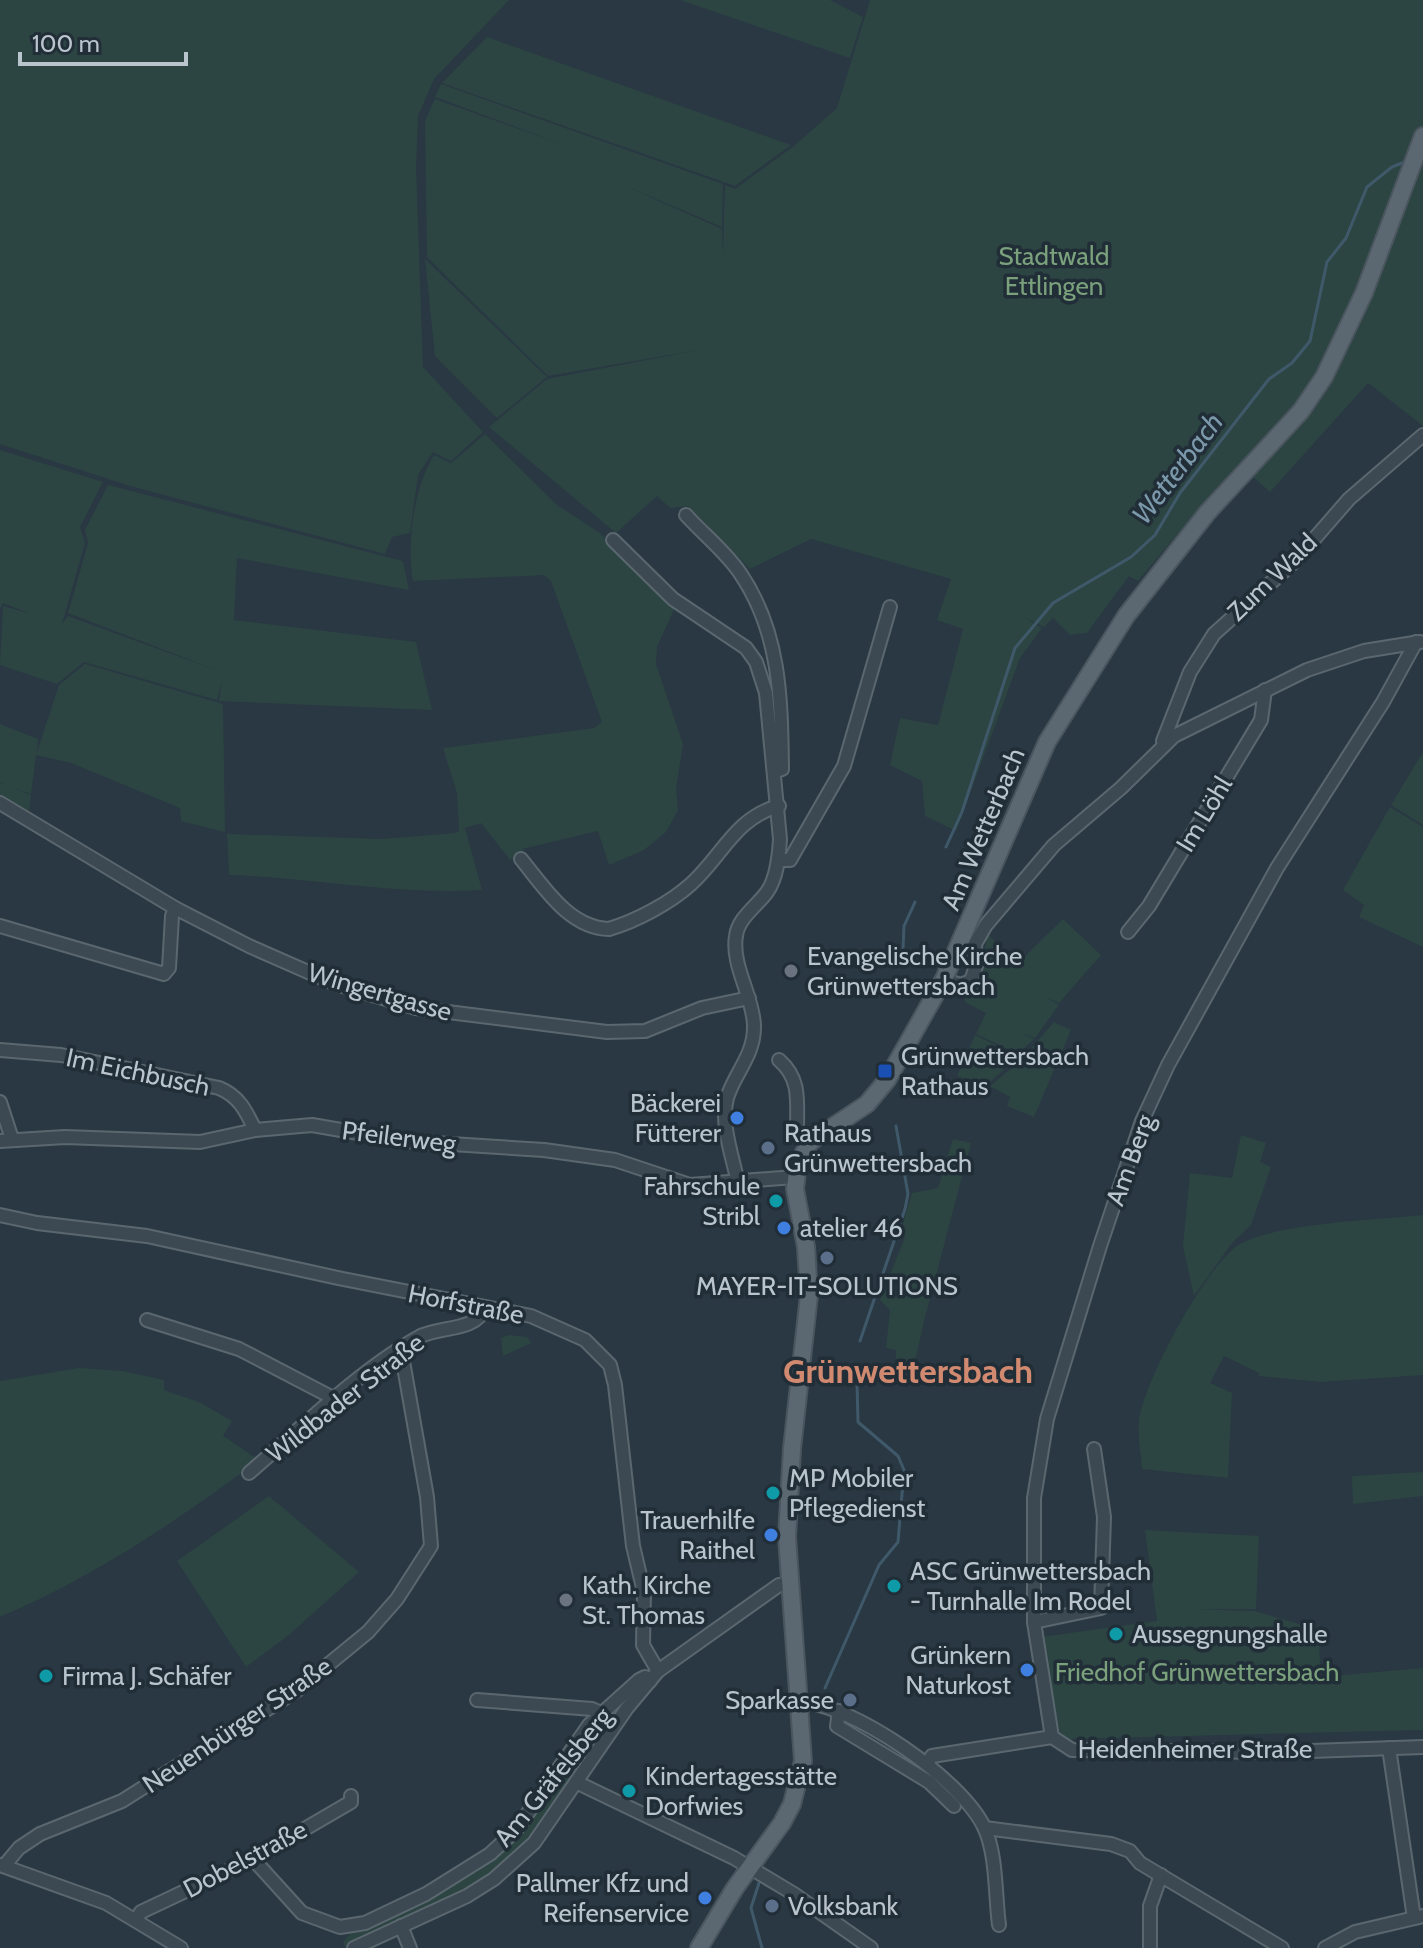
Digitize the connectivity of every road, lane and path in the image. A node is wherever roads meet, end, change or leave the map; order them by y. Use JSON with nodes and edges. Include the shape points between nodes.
{"nodes":[{"id":1,"x":1421,"y":141,"type":"edge"},
{"id":2,"x":1423,"y":435,"type":"edge"},
{"id":3,"x":686,"y":515,"type":"dead end"},
{"id":4,"x":613,"y":540,"type":"dead end"},
{"id":5,"x":890,"y":607,"type":"dead end"},
{"id":6,"x":1419,"y":642,"type":"edge"},
{"id":7,"x":1265,"y":690,"type":"junction"},
{"id":8,"x":1160,"y":748,"type":"junction"},
{"id":9,"x":774,"y":772,"type":"junction"},
{"id":10,"x":0,"y":803,"type":"edge"},
{"id":11,"x":779,"y":806,"type":"junction"},
{"id":12,"x":521,"y":859,"type":"dead end"},
{"id":13,"x":778,"y":860,"type":"junction"},
{"id":14,"x":175,"y":908,"type":"junction"},
{"id":15,"x":0,"y":926,"type":"edge"},
{"id":16,"x":1128,"y":932,"type":"dead end"},
{"id":17,"x":944,"y":979,"type":"junction"},
{"id":18,"x":749,"y":998,"type":"junction"},
{"id":19,"x":0,"y":1050,"type":"edge"},
{"id":20,"x":779,"y":1060,"type":"dead end"},
{"id":21,"x":0,"y":1102,"type":"edge"},
{"id":22,"x":255,"y":1130,"type":"junction"},
{"id":23,"x":6,"y":1140,"type":"edge"},
{"id":24,"x":810,"y":1142,"type":"junction"},
{"id":25,"x":795,"y":1177,"type":"junction"},
{"id":26,"x":738,"y":1183,"type":"junction"},
{"id":27,"x":0,"y":1215,"type":"edge"},
{"id":28,"x":484,"y":1308,"type":"junction"},
{"id":29,"x":147,"y":1320,"type":"dead end"},
{"id":30,"x":401,"y":1350,"type":"junction"},
{"id":31,"x":335,"y":1399,"type":"junction"},
{"id":32,"x":1094,"y":1449,"type":"dead end"},
{"id":33,"x":249,"y":1473,"type":"dead end"},
{"id":34,"x":791,"y":1584,"type":"junction"},
{"id":35,"x":1034,"y":1622,"type":"junction"},
{"id":36,"x":654,"y":1676,"type":"junction"},
{"id":37,"x":477,"y":1700,"type":"dead end"},
{"id":38,"x":799,"y":1702,"type":"junction"},
{"id":39,"x":839,"y":1711,"type":"junction"},
{"id":40,"x":601,"y":1713,"type":"junction"},
{"id":41,"x":1052,"y":1737,"type":"junction"},
{"id":42,"x":1423,"y":1747,"type":"edge"},
{"id":43,"x":1389,"y":1748,"type":"junction"},
{"id":44,"x":927,"y":1763,"type":"junction"},
{"id":45,"x":576,"y":1782,"type":"junction"},
{"id":46,"x":351,"y":1796,"type":"dead end"},
{"id":47,"x":954,"y":1806,"type":"dead end"},
{"id":48,"x":985,"y":1828,"type":"junction"},
{"id":49,"x":253,"y":1859,"type":"junction"},
{"id":50,"x":2,"y":1866,"type":"edge"},
{"id":51,"x":750,"y":1868,"type":"junction"},
{"id":52,"x":1161,"y":1875,"type":"junction"},
{"id":53,"x":1418,"y":1917,"type":"edge"},
{"id":54,"x":136,"y":1920,"type":"junction"},
{"id":55,"x":999,"y":1925,"type":"dead end"},
{"id":56,"x":401,"y":1926,"type":"junction"},
{"id":57,"x":181,"y":1948,"type":"edge"},
{"id":58,"x":354,"y":1948,"type":"edge"},
{"id":59,"x":410,"y":1948,"type":"edge"},
{"id":60,"x":699,"y":1948,"type":"edge"},
{"id":61,"x":871,"y":1948,"type":"edge"},
{"id":62,"x":1150,"y":1948,"type":"edge"},
{"id":63,"x":1282,"y":1948,"type":"edge"},
{"id":64,"x":1325,"y":1948,"type":"edge"}],
"edges":[{"from":1,"to":17,"type":"main road","name":"Am Wetterbach","via":[[1364,293],[1324,377],[1301,411],[1222,495],[1134,605],[1064,711],[1030,777]]},
{"from":2,"to":8,"type":"street","name":"Zum Wald","via":[[1349,499],[1295,561],[1214,634],[1190,672]]},
{"from":3,"to":9,"type":"street","via":[[740,573],[774,643],[782,769]]},
{"from":4,"to":9,"type":"street","via":[[673,599],[746,648],[756,662],[766,693]]},
{"from":5,"to":13,"type":"street","via":[[844,766],[790,860]]},
{"from":6,"to":7,"type":"street","via":[[1345,656]]},
{"from":6,"to":35,"type":"street","name":"Am Berg","via":[[1235,941],[1142,1121],[1042,1446],[1032,1536]]},
{"from":7,"to":8,"type":"street"},
{"from":7,"to":16,"type":"street","name":"Im Löhl","via":[[1261,720]]},
{"from":8,"to":17,"type":"street","via":[[1054,845],[986,925],[975,944],[971,981],[966,986]]},
{"from":9,"to":11,"type":"street"},
{"from":10,"to":14,"type":"street","name":"Wingertgasse"},
{"from":11,"to":12,"type":"street","via":[[752,815],[677,896],[609,929],[597,928],[554,900]]},
{"from":11,"to":13,"type":"street"},
{"from":13,"to":18,"type":"street","via":[[768,890],[736,933]]},
{"from":14,"to":15,"type":"street","via":[[164,974]]},
{"from":14,"to":18,"type":"street","name":"Wingertgasse","via":[[333,983],[446,1014],[607,1032],[645,1031],[702,1008]]},
{"from":17,"to":24,"type":"main road","name":"Am Wetterbach","via":[[874,1097]]},
{"from":18,"to":26,"type":"street","via":[[753,1043],[727,1098],[726,1112]]},
{"from":19,"to":22,"type":"street","name":"Im Eichbusch","via":[[61,1055],[219,1088],[245,1108]]},
{"from":20,"to":24,"type":"street","via":[[796,1082],[797,1129]]},
{"from":21,"to":23,"type":"street"},
{"from":22,"to":23,"type":"street","name":"Pfeilerweg","via":[[200,1142]]},
{"from":22,"to":26,"type":"street","name":"Pfeilerweg","via":[[312,1125],[404,1141],[544,1150],[615,1160],[690,1185]]},
{"from":24,"to":25,"type":"main road"},
{"from":25,"to":26,"type":"street","name":"Pfeilerweg"},
{"from":25,"to":34,"type":"main road","via":[[809,1295],[790,1479]]},
{"from":27,"to":28,"type":"street","name":"Horfstraße","via":[[188,1244]]},
{"from":28,"to":30,"type":"street","name":"Wildbader Straße","via":[[470,1323],[427,1333]]},
{"from":28,"to":36,"type":"street","name":"Horfstraße","via":[[549,1322],[585,1340],[610,1365],[633,1546],[644,1592],[643,1645]]},
{"from":29,"to":31,"type":"street","via":[[239,1349]]},
{"from":30,"to":31,"type":"street","name":"Wildbader Straße"},
{"from":30,"to":50,"type":"street","name":"Neuenbürger Straße","via":[[431,1546],[397,1599],[368,1632],[296,1691],[122,1801],[40,1834]]},
{"from":31,"to":33,"type":"street","name":"Wildbader Straße"},
{"from":32,"to":35,"type":"street","via":[[1104,1517],[1101,1608]]},
{"from":34,"to":36,"type":"street","via":[[779,1585]]},
{"from":34,"to":38,"type":"main road"},
{"from":35,"to":41,"type":"street","name":"Am Berg"},
{"from":36,"to":40,"type":"street","name":"Am Gräfelsberg","via":[[639,1680]]},
{"from":36,"to":45,"type":"street"},
{"from":37,"to":40,"type":"street"},
{"from":38,"to":39,"type":"street","via":[[820,1702]]},
{"from":38,"to":51,"type":"main road","via":[[799,1784],[782,1823]]},
{"from":39,"to":44,"type":"street"},
{"from":39,"to":47,"type":"street","via":[[837,1726],[929,1782]]},
{"from":40,"to":49,"type":"street","name":"Am Gräfelsberg","via":[[516,1830],[490,1854],[426,1894],[365,1923],[340,1927],[302,1913]]},
{"from":41,"to":43,"type":"street","name":"Heidenheimer Straße","via":[[1072,1750]]},
{"from":41,"to":44,"type":"street","name":"Heidenheimer Straße","via":[[949,1751]]},
{"from":42,"to":43,"type":"street","name":"Heidenheimer Straße"},
{"from":43,"to":53,"type":"street"},
{"from":44,"to":48,"type":"street","via":[[964,1798]]},
{"from":45,"to":51,"type":"street"},
{"from":45,"to":56,"type":"street","via":[[534,1843],[494,1879]]},
{"from":46,"to":49,"type":"street","name":"Dobelstraße","via":[[351,1802]]},
{"from":48,"to":52,"type":"street","via":[[1111,1844],[1130,1851]]},
{"from":48,"to":55,"type":"street"},
{"from":49,"to":54,"type":"street","name":"Dobelstraße","via":[[141,1912]]},
{"from":50,"to":54,"type":"street","via":[[74,1889]]},
{"from":51,"to":60,"type":"main road"},
{"from":51,"to":61,"type":"street"},
{"from":52,"to":62,"type":"street","via":[[1150,1906]]},
{"from":52,"to":63,"type":"street"},
{"from":53,"to":64,"type":"street","via":[[1355,1932]]},
{"from":54,"to":57,"type":"street"},
{"from":56,"to":58,"type":"street"},
{"from":56,"to":59,"type":"street"}]}
